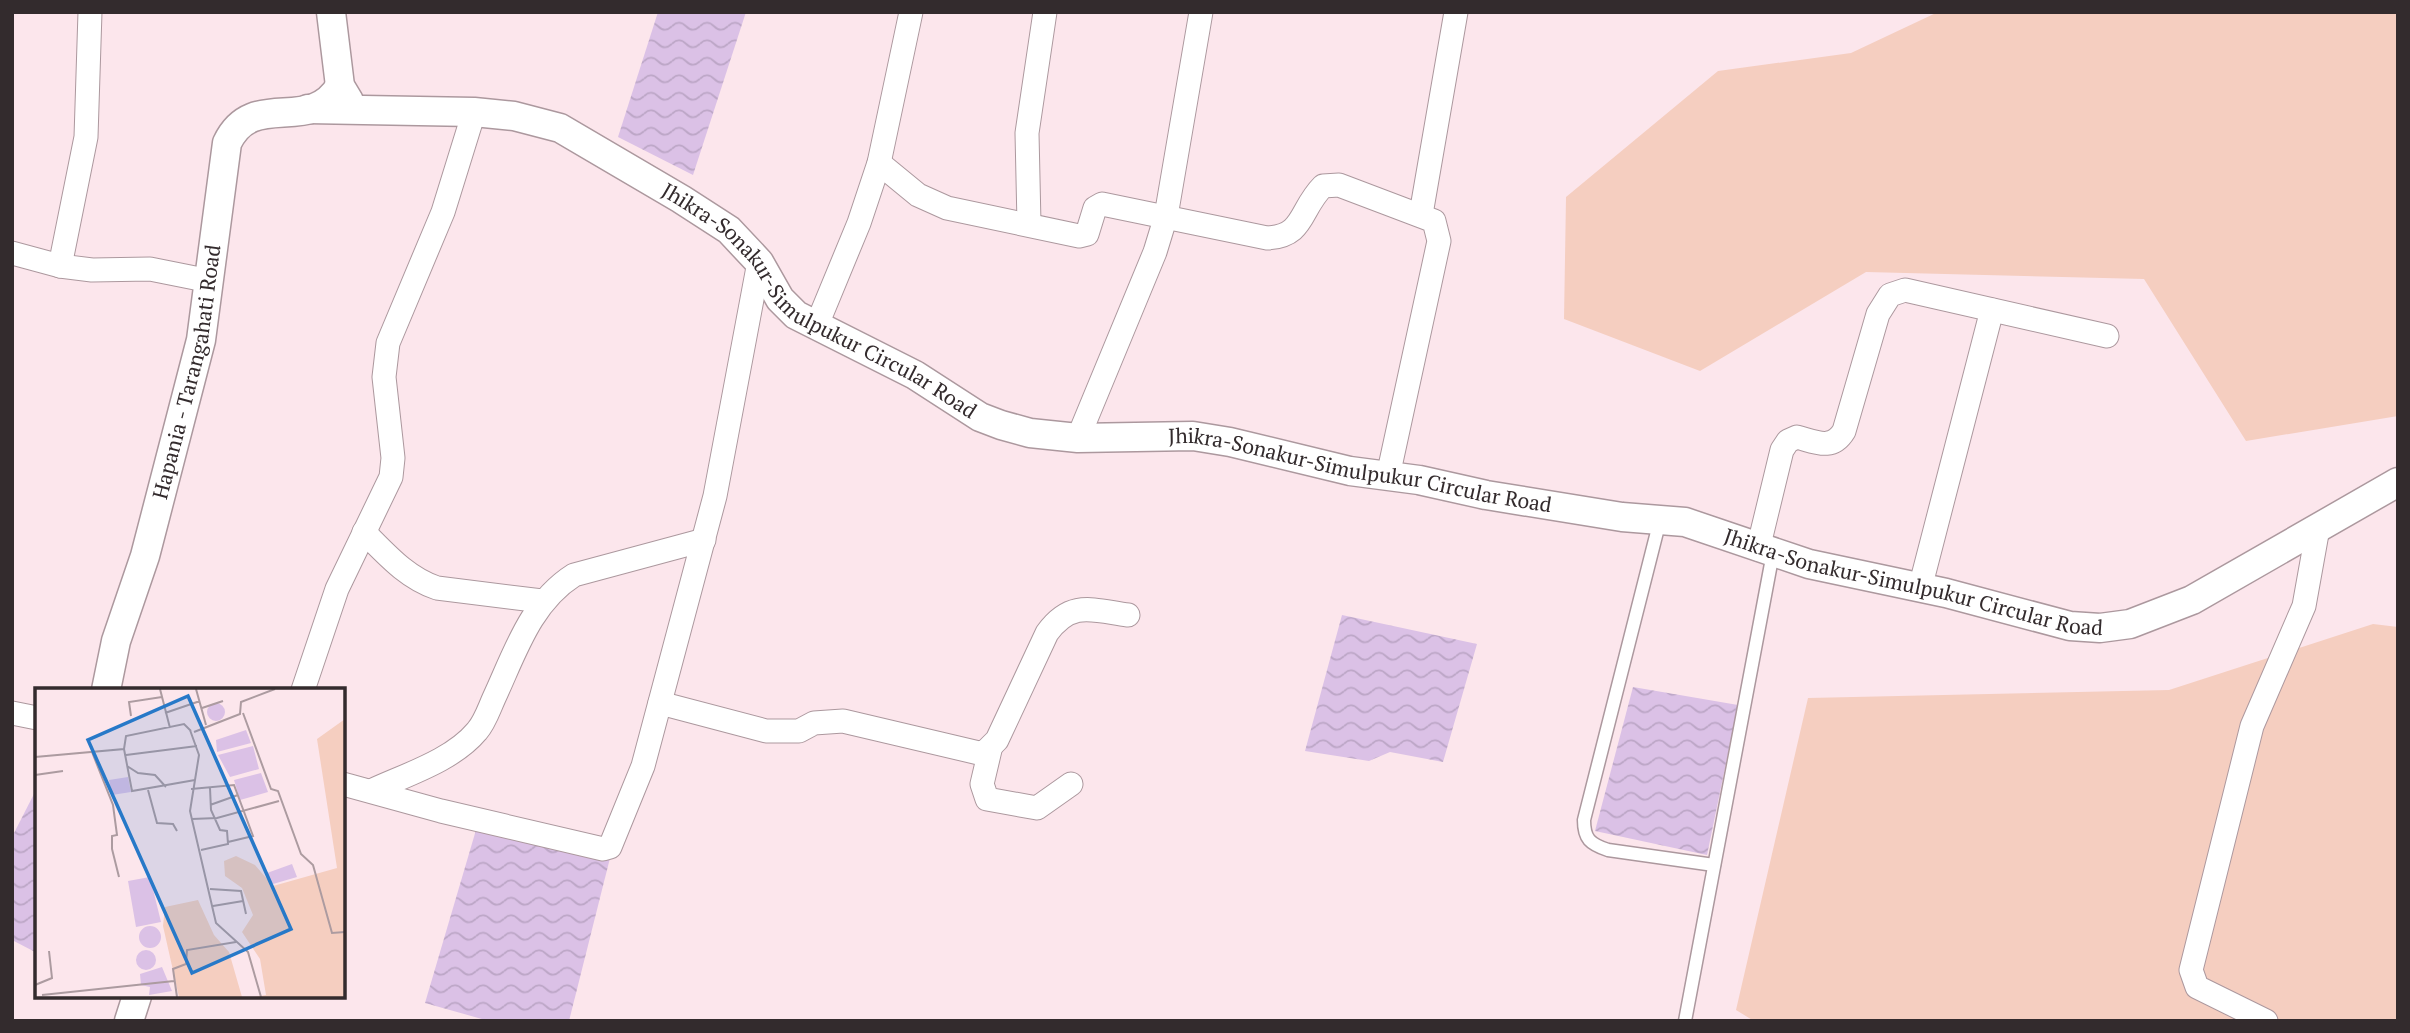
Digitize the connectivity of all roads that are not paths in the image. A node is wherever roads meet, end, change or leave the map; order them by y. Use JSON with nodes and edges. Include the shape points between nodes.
{"nodes":[{"id":1,"x":90,"y":12,"type":"edge"},
{"id":2,"x":331,"y":12,"type":"edge"},
{"id":3,"x":911,"y":12,"type":"edge"},
{"id":4,"x":1045,"y":12,"type":"edge"},
{"id":5,"x":1201,"y":12,"type":"edge"},
{"id":6,"x":1456,"y":12,"type":"edge"},
{"id":7,"x":340,"y":86,"type":"junction"},
{"id":8,"x":308,"y":109,"type":"junction"},
{"id":9,"x":474,"y":112,"type":"junction"},
{"id":10,"x":370,"y":113,"type":"junction"},
{"id":11,"x":879,"y":163,"type":"junction"},
{"id":12,"x":1422,"y":214,"type":"junction"},
{"id":13,"x":1166,"y":216,"type":"junction"},
{"id":14,"x":1029,"y":224,"type":"junction"},
{"id":15,"x":12,"y":253,"type":"edge"},
{"id":16,"x":759,"y":262,"type":"junction"},
{"id":17,"x":60,"y":266,"type":"junction"},
{"id":18,"x":210,"y":281,"type":"junction"},
{"id":19,"x":1992,"y":310,"type":"junction"},
{"id":20,"x":816,"y":327,"type":"junction"},
{"id":21,"x":2107,"y":336,"type":"dead end"},
{"id":22,"x":1078,"y":438,"type":"junction"},
{"id":23,"x":1388,"y":476,"type":"junction"},
{"id":24,"x":2398,"y":482,"type":"edge"},
{"id":25,"x":1660,"y":520,"type":"junction"},
{"id":26,"x":2318,"y":528,"type":"junction"},
{"id":27,"x":364,"y":532,"type":"junction"},
{"id":28,"x":704,"y":540,"type":"junction"},
{"id":29,"x":1766,"y":551,"type":"junction"},
{"id":30,"x":1920,"y":588,"type":"junction"},
{"id":31,"x":542,"y":601,"type":"junction"},
{"id":32,"x":1128,"y":615,"type":"dead end"},
{"id":33,"x":106,"y":688,"type":"edge"},
{"id":34,"x":304,"y":688,"type":"edge"},
{"id":35,"x":660,"y":703,"type":"junction"},
{"id":36,"x":12,"y":713,"type":"edge"},
{"id":37,"x":35,"y":718,"type":"edge"},
{"id":38,"x":990,"y":750,"type":"junction"},
{"id":39,"x":345,"y":784,"type":"edge"},
{"id":40,"x":1071,"y":784,"type":"dead end"},
{"id":41,"x":371,"y":791,"type":"junction"},
{"id":42,"x":1714,"y":865,"type":"junction"},
{"id":43,"x":136,"y":998,"type":"edge"},
{"id":44,"x":130,"y":1021,"type":"edge"},
{"id":45,"x":1685,"y":1021,"type":"edge"},
{"id":46,"x":2266,"y":1021,"type":"edge"}],
"edges":[{"from":1,"to":17,"type":"street","via":[[86,137]]},
{"from":2,"to":7,"type":"street"},
{"from":3,"to":11,"type":"street"},
{"from":4,"to":14,"type":"street","via":[[1027,132]]},
{"from":5,"to":13,"type":"street"},
{"from":6,"to":12,"type":"street"},
{"from":7,"to":8,"type":"street","via":[[329,101]]},
{"from":7,"to":10,"type":"street","via":[[349,101]]},
{"from":8,"to":10,"type":"street","name":"Jhikra-Sonakur-Simulpukur Circular Road"},
{"from":8,"to":18,"type":"street","name":"Hapania - Tarangahati Road","via":[[245,118],[234,130],[223,168]]},
{"from":9,"to":10,"type":"street","name":"Jhikra-Sonakur-Simulpukur Circular Road"},
{"from":9,"to":16,"type":"street","name":"Jhikra-Sonakur-Simulpukur Circular Road","via":[[560,128],[704,213],[729,230]]},
{"from":9,"to":27,"type":"street","via":[[443,212],[388,342],[384,377],[391,477]]},
{"from":11,"to":14,"type":"street","via":[[934,203]]},
{"from":11,"to":20,"type":"street"},
{"from":12,"to":13,"type":"street","via":[[1339,185],[1323,186],[1294,230],[1284,237],[1267,238]]},
{"from":12,"to":23,"type":"street","via":[[1434,221],[1438,241]]},
{"from":13,"to":14,"type":"street","via":[[1102,204],[1095,208],[1087,234]]},
{"from":13,"to":22,"type":"street"},
{"from":15,"to":17,"type":"street"},
{"from":16,"to":20,"type":"street","name":"Jhikra-Sonakur-Simulpukur Circular Road","via":[[780,299]]},
{"from":16,"to":28,"type":"street"},
{"from":17,"to":18,"type":"street","via":[[150,269]]},
{"from":18,"to":33,"type":"street","name":"Hapania - Tarangahati Road","via":[[190,387]]},
{"from":19,"to":21,"type":"street"},
{"from":19,"to":29,"type":"street","via":[[1905,290],[1890,295],[1878,314],[1838,441],[1829,444],[1797,436],[1783,450]]},
{"from":19,"to":30,"type":"street"},
{"from":20,"to":22,"type":"street","name":"Jhikra-Sonakur-Simulpukur Circular Road","via":[[915,375],[980,417],[1030,433]]},
{"from":22,"to":23,"type":"street","name":"Jhikra-Sonakur-Simulpukur Circular Road","via":[[1193,436]]},
{"from":23,"to":25,"type":"street","name":"Jhikra-Sonakur-Simulpukur Circular Road","via":[[1574,510]]},
{"from":24,"to":26,"type":"street","name":"Jhikra-Sonakur-Simulpukur Circular Road"},
{"from":25,"to":29,"type":"street","name":"Jhikra-Sonakur-Simulpukur Circular Road","via":[[1685,523]]},
{"from":25,"to":42,"type":"lane","via":[[1584,834],[1592,845],[1608,850]]},
{"from":26,"to":30,"type":"street","name":"Jhikra-Sonakur-Simulpukur Circular Road","via":[[2192,600],[2130,624],[2070,626]]},
{"from":26,"to":46,"type":"street","via":[[2304,606],[2252,726],[2192,970],[2197,987]]},
{"from":27,"to":31,"type":"street","via":[[410,576],[437,589]]},
{"from":27,"to":34,"type":"street","via":[[337,589]]},
{"from":28,"to":31,"type":"street","via":[[574,575]]},
{"from":28,"to":35,"type":"street"},
{"from":29,"to":30,"type":"street","name":"Jhikra-Sonakur-Simulpukur Circular Road","via":[[1850,575]]},
{"from":29,"to":42,"type":"lane"},
{"from":31,"to":41,"type":"street","via":[[479,729],[459,748]]},
{"from":32,"to":38,"type":"street","via":[[1085,609],[1070,610],[1057,619]]},
{"from":35,"to":38,"type":"street","via":[[766,731],[782,733],[814,723],[843,721],[973,753]]},
{"from":35,"to":41,"type":"street","via":[[643,766],[610,847],[603,849]]},
{"from":36,"to":37,"type":"street"},
{"from":38,"to":40,"type":"street","via":[[982,784],[987,799],[1037,808]]},
{"from":39,"to":41,"type":"street"},
{"from":42,"to":45,"type":"lane"},
{"from":43,"to":44,"type":"street"}]}
